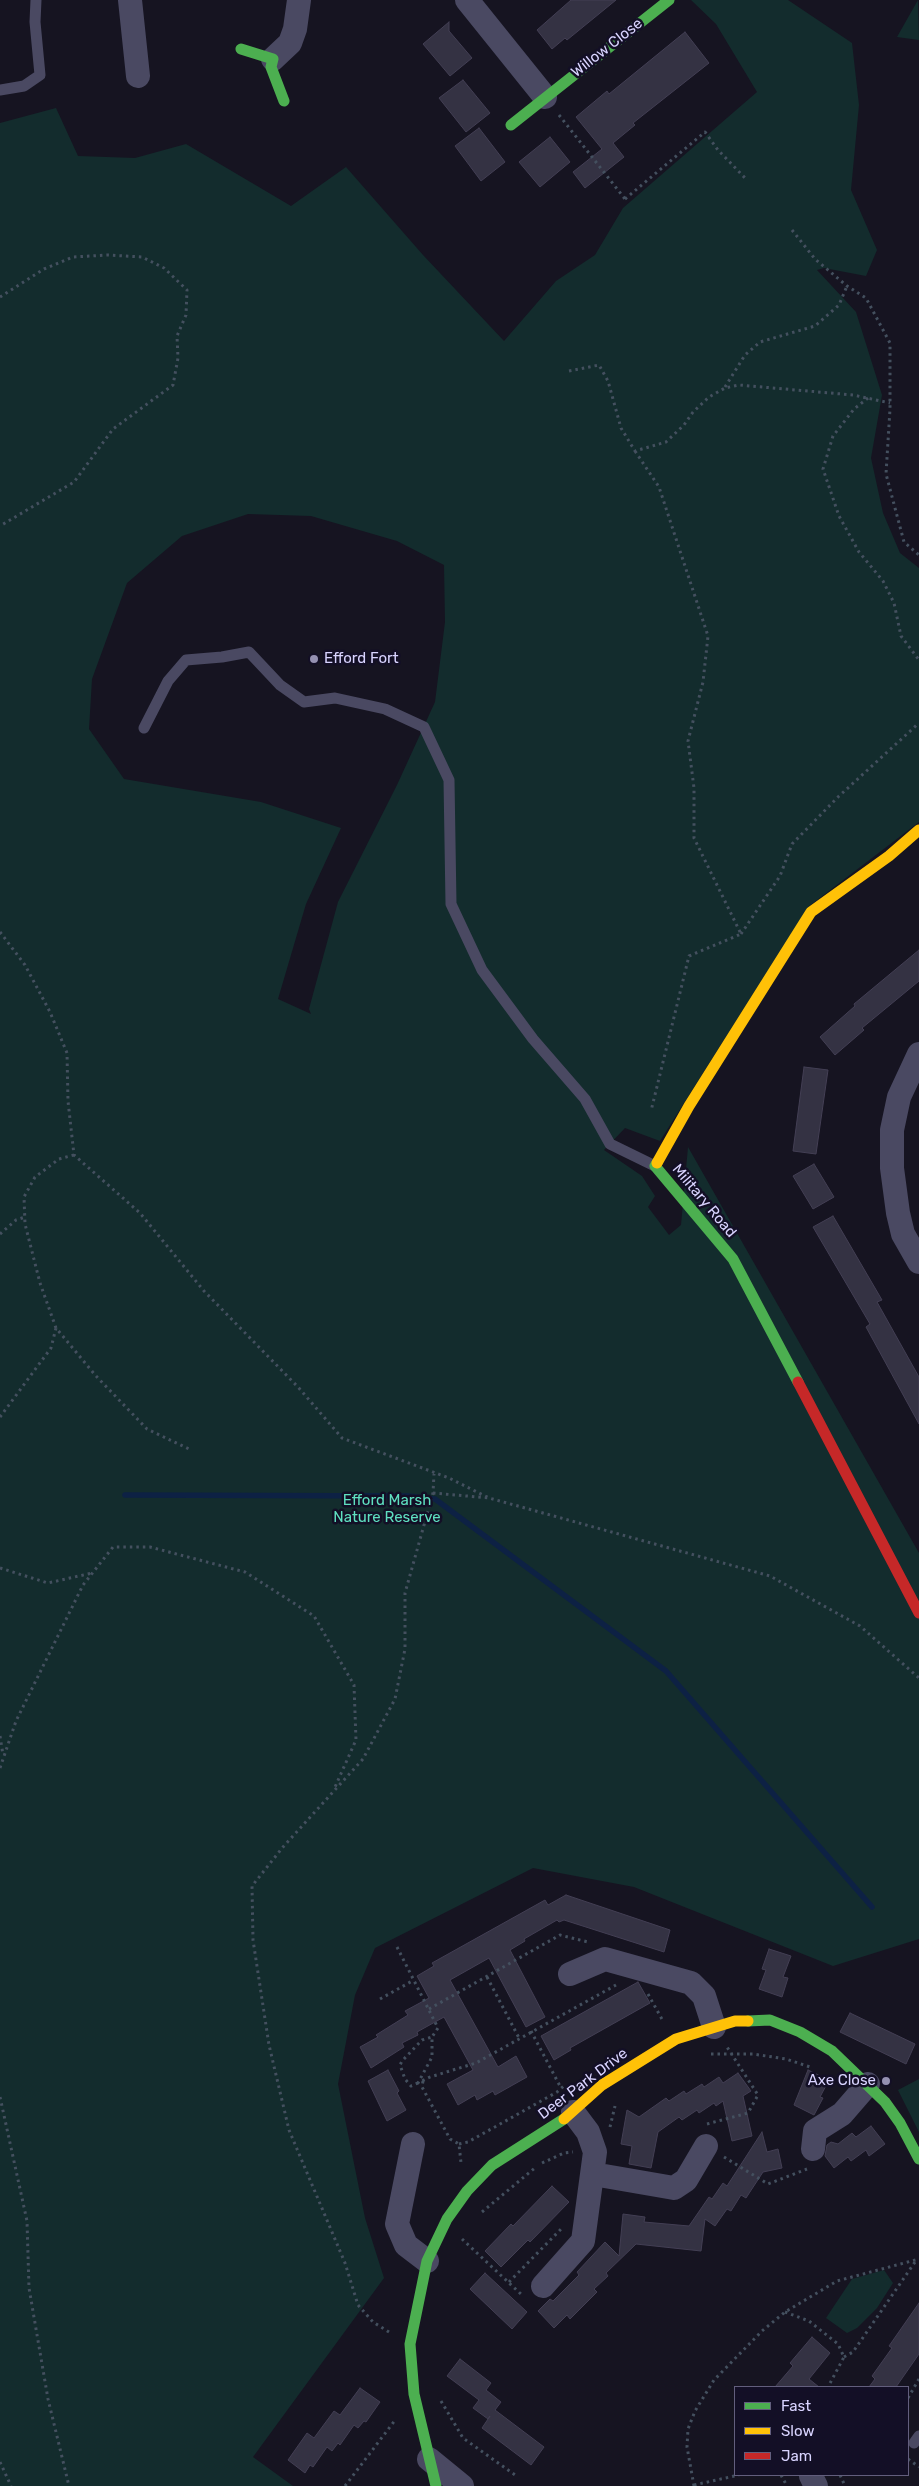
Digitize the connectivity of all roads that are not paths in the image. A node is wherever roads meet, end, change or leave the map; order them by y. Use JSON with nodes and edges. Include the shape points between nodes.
{"nodes":[{"id":1,"x":36,"y":0,"type":"edge"},
{"id":2,"x":130,"y":0,"type":"edge"},
{"id":3,"x":299,"y":0,"type":"edge"},
{"id":4,"x":467,"y":0,"type":"edge"},
{"id":5,"x":669,"y":0,"type":"edge"},
{"id":6,"x":241,"y":49,"type":"dead end"},
{"id":7,"x":273,"y":58,"type":"junction"},
{"id":8,"x":138,"y":76,"type":"dead end"},
{"id":9,"x":0,"y":90,"type":"edge"},
{"id":10,"x":544,"y":96,"type":"junction"},
{"id":11,"x":284,"y":101,"type":"dead end"},
{"id":12,"x":511,"y":125,"type":"dead end"},
{"id":13,"x":144,"y":728,"type":"dead end"},
{"id":14,"x":919,"y":830,"type":"edge"},
{"id":15,"x":919,"y":1054,"type":"edge"},
{"id":16,"x":655,"y":1166,"type":"junction"},
{"id":17,"x":919,"y":1262,"type":"edge"},
{"id":18,"x":919,"y":1613,"type":"edge"},
{"id":19,"x":570,"y":1974,"type":"dead end"},
{"id":20,"x":717,"y":2036,"type":"junction"},
{"id":21,"x":868,"y":2084,"type":"junction"},
{"id":22,"x":574,"y":2112,"type":"junction"},
{"id":23,"x":413,"y":2144,"type":"dead end"},
{"id":24,"x":706,"y":2146,"type":"road end"},
{"id":25,"x":814,"y":2149,"type":"road end"},
{"id":26,"x":919,"y":2160,"type":"edge"},
{"id":27,"x":594,"y":2163,"type":"junction"},
{"id":28,"x":427,"y":2261,"type":"junction"},
{"id":29,"x":543,"y":2286,"type":"dead end"},
{"id":30,"x":429,"y":2459,"type":"junction"},
{"id":31,"x":436,"y":2486,"type":"edge"},
{"id":32,"x":462,"y":2486,"type":"edge"}],
"edges":[{"from":1,"to":9,"type":"lane","via":[[40,75],[24,86]]},
{"from":2,"to":8,"type":"street","via":[[146,44]]},
{"from":3,"to":7,"type":"street","via":[[290,43]]},
{"from":4,"to":10,"type":"street"},
{"from":5,"to":10,"type":"street","name":"Willow Close"},
{"from":6,"to":7,"type":"street"},
{"from":7,"to":11,"type":"street","via":[[271,67]]},
{"from":10,"to":12,"type":"street","name":"Willow Close"},
{"from":13,"to":16,"type":"lane","via":[[168,681],[186,660],[249,652],[280,685],[304,702],[335,698],[385,708],[424,727],[450,780],[451,904],[482,970],[533,1039],[585,1099],[610,1144]]},
{"from":14,"to":16,"type":"street","name":"Military Road","via":[[889,856],[811,912]]},
{"from":15,"to":17,"type":"street","via":[[899,1097],[892,1130],[892,1168],[898,1213],[903,1234]]},
{"from":16,"to":18,"type":"street","name":"Military Road","via":[[733,1259]]},
{"from":19,"to":20,"type":"street","via":[[605,1959],[691,1983],[704,1996]]},
{"from":20,"to":21,"type":"street","name":"Deer Park Drive","via":[[735,2021],[770,2020],[800,2032],[832,2051]]},
{"from":20,"to":22,"type":"street","name":"Deer Park Drive","via":[[673,2040],[602,2085]]},
{"from":21,"to":25,"type":"street","via":[[842,2114],[815,2131]]},
{"from":21,"to":26,"type":"street","name":"Deer Park Drive","via":[[900,2123]]},
{"from":22,"to":27,"type":"street","via":[[588,2132]]},
{"from":22,"to":28,"type":"street","name":"Deer Park Drive","via":[[492,2166],[461,2200]]},
{"from":23,"to":28,"type":"street","via":[[397,2224],[406,2245]]},
{"from":24,"to":27,"type":"street","via":[[686,2180],[674,2188]]},
{"from":27,"to":29,"type":"street","via":[[583,2241]]},
{"from":28,"to":30,"type":"street","name":"Deer Park Drive","via":[[410,2344],[414,2394]]},
{"from":30,"to":31,"type":"street","name":"Deer Park Drive"},
{"from":30,"to":32,"type":"street"}]}
